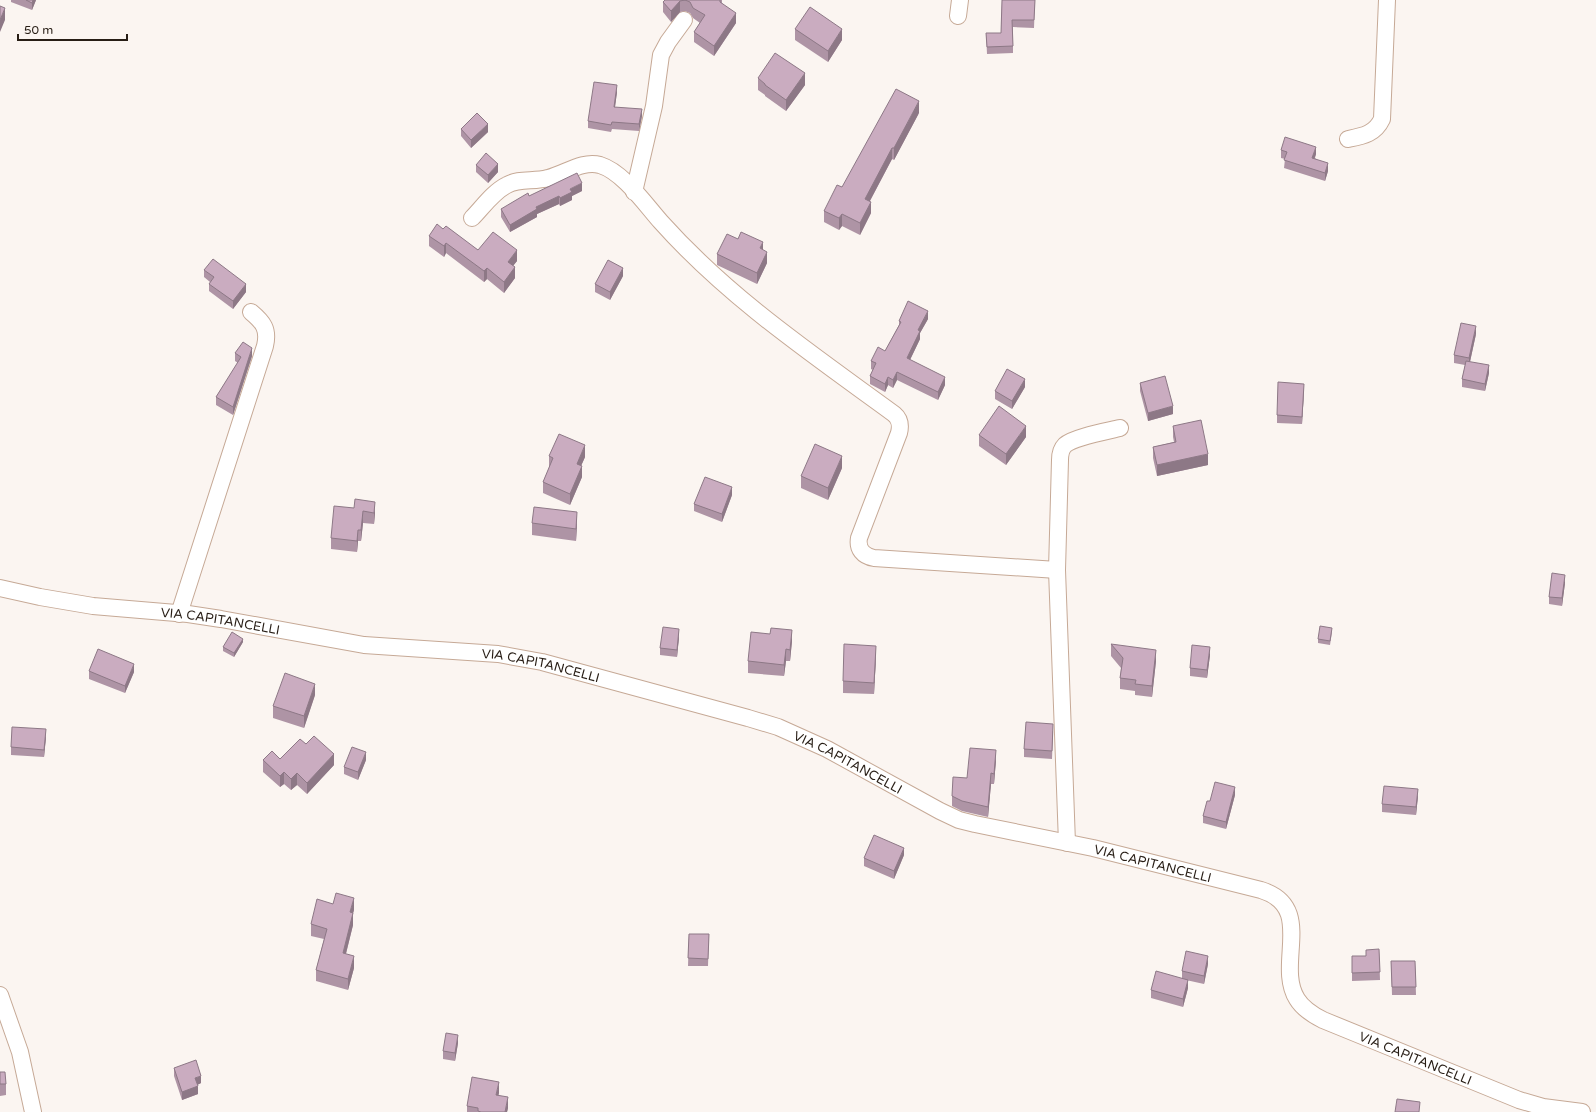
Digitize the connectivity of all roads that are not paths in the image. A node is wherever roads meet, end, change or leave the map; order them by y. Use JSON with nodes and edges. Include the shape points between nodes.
{"nodes":[{"id":1,"x":1387,"y":0,"type":"edge"},
{"id":2,"x":684,"y":20,"type":"dead end"},
{"id":3,"x":1348,"y":139,"type":"dead end"},
{"id":4,"x":634,"y":192,"type":"junction"},
{"id":5,"x":472,"y":218,"type":"dead end"},
{"id":6,"x":251,"y":312,"type":"dead end"},
{"id":7,"x":1120,"y":428,"type":"dead end"},
{"id":8,"x":1057,"y":570,"type":"junction"},
{"id":9,"x":0,"y":588,"type":"edge"},
{"id":10,"x":179,"y":614,"type":"junction"},
{"id":11,"x":1067,"y":842,"type":"junction"},
{"id":12,"x":0,"y":995,"type":"edge"},
{"id":13,"x":33,"y":1112,"type":"edge"},
{"id":14,"x":1582,"y":1112,"type":"edge"}],
"edges":[{"from":1,"to":3,"type":"street","via":[[1382,119],[1370,133]]},
{"from":2,"to":4,"type":"street","via":[[662,55],[654,106]]},
{"from":4,"to":5,"type":"street","via":[[622,178],[606,167],[588,164],[549,178],[508,184]]},
{"from":4,"to":8,"type":"street","via":[[682,244],[745,303],[898,419],[899,433],[859,538],[859,547],[864,554],[874,558]]},
{"from":6,"to":10,"type":"street","via":[[265,326],[265,346]]},
{"from":7,"to":8,"type":"street","via":[[1076,439],[1062,449]]},
{"from":8,"to":11,"type":"street"},
{"from":9,"to":10,"type":"street","name":"VIA CAPITANCELLI","via":[[83,604]]},
{"from":10,"to":11,"type":"street","name":"VIA CAPITANCELLI","via":[[221,619],[364,645],[498,654],[552,664],[770,724],[827,749],[954,818]]},
{"from":11,"to":14,"type":"street","name":"VIA CAPITANCELLI","via":[[1273,894],[1285,904],[1290,915],[1291,984],[1296,999],[1308,1012],[1519,1100],[1543,1107]]},
{"from":12,"to":13,"type":"street","via":[[20,1052]]}]}
